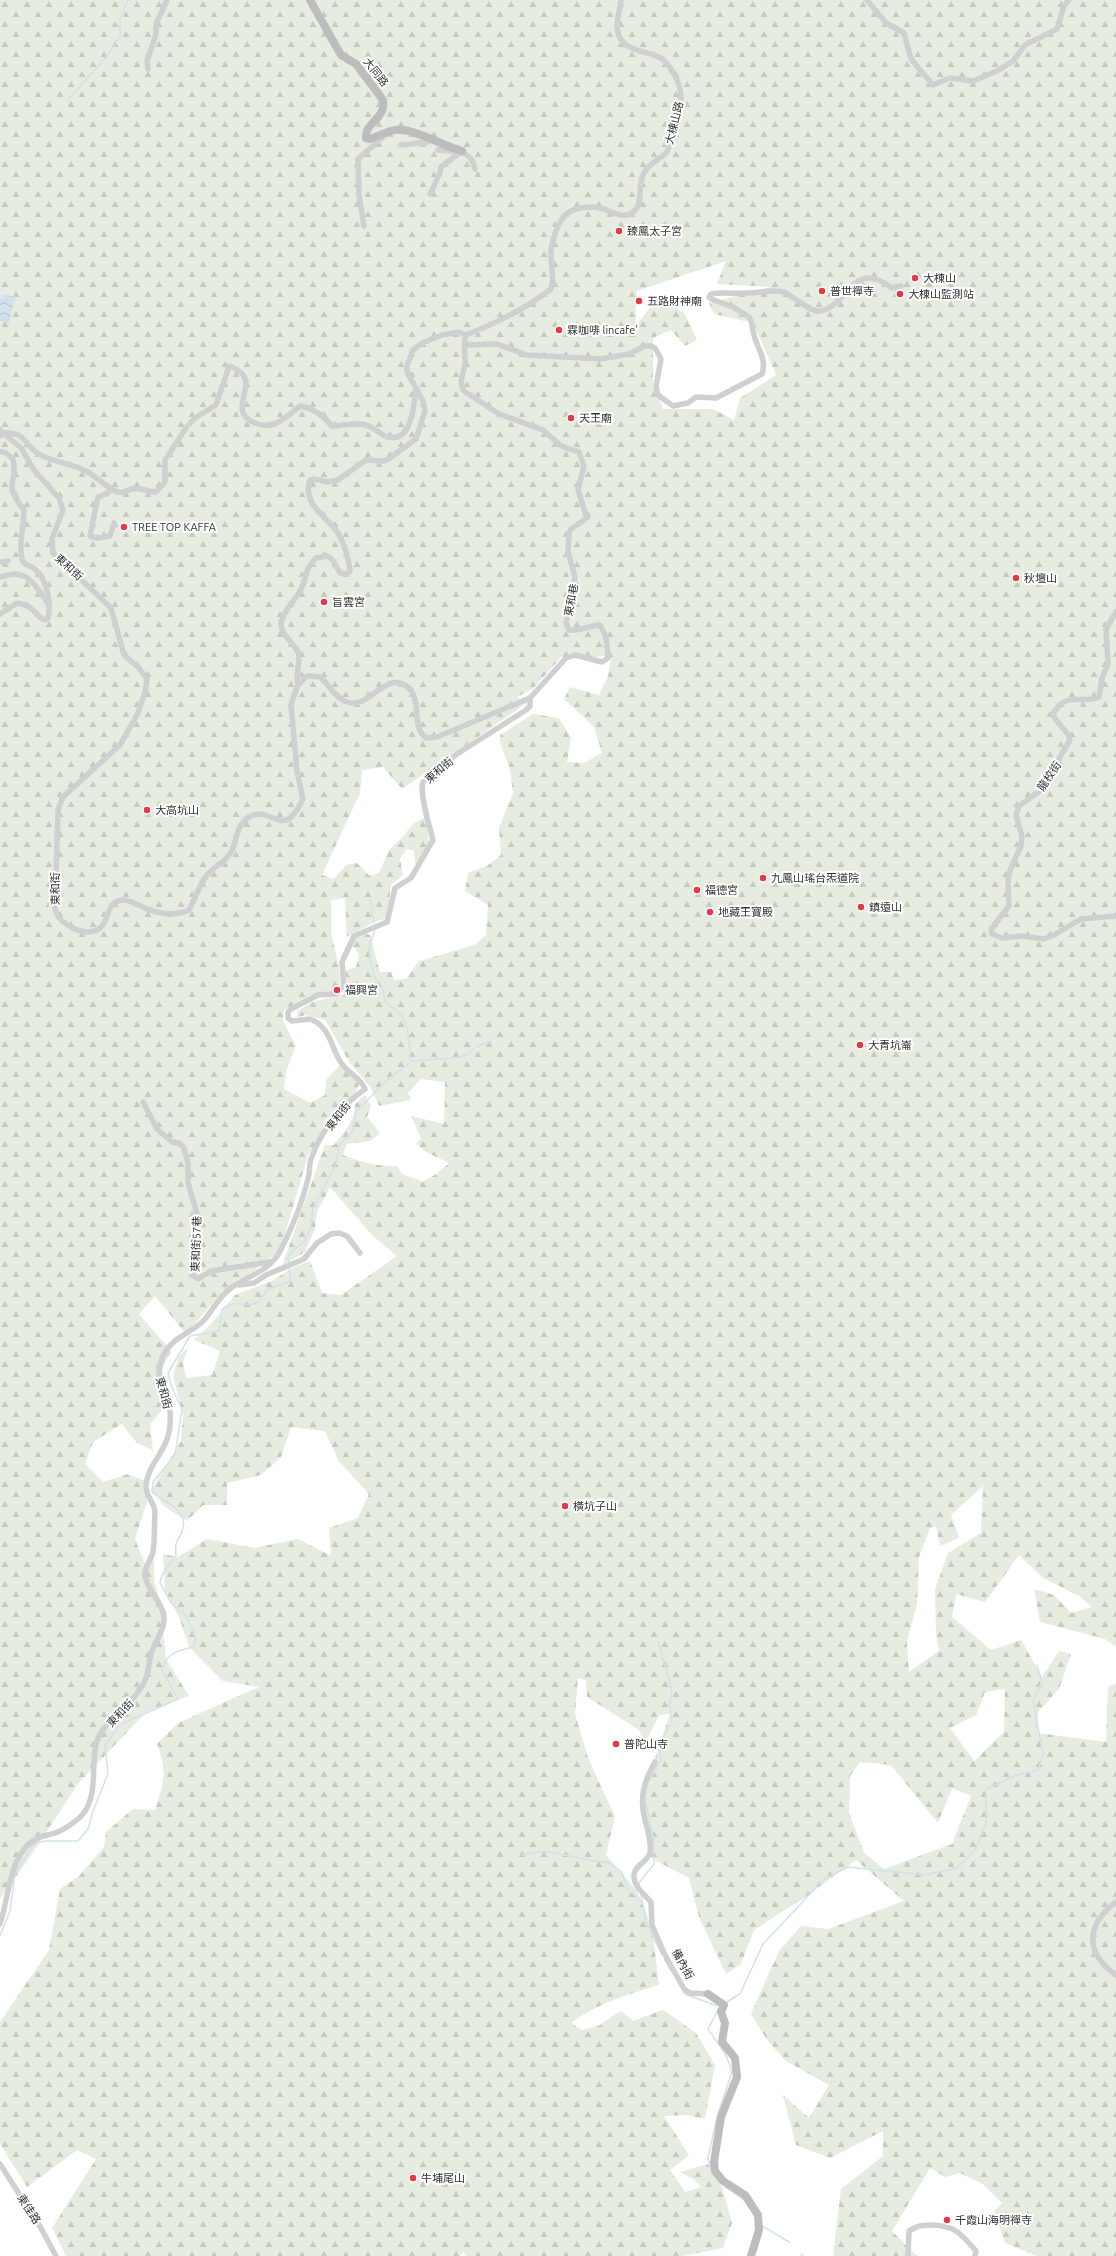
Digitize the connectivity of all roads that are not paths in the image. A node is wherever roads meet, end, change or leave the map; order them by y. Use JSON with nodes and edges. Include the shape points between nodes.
{"nodes":[{"id":1,"x":167,"y":0,"type":"edge"},
{"id":2,"x":310,"y":0,"type":"edge"},
{"id":3,"x":622,"y":0,"type":"edge"},
{"id":4,"x":867,"y":0,"type":"edge"},
{"id":5,"x":1069,"y":0,"type":"edge"},
{"id":6,"x":148,"y":69,"type":"dead end"},
{"id":7,"x":390,"y":132,"type":"junction"},
{"id":8,"x":430,"y":139,"type":"junction"},
{"id":9,"x":401,"y":145,"type":"dead end"},
{"id":10,"x":438,"y":150,"type":"dead end"},
{"id":11,"x":462,"y":151,"type":"junction"},
{"id":12,"x":475,"y":169,"type":"dead end"},
{"id":13,"x":430,"y":194,"type":"dead end"},
{"id":14,"x":364,"y":226,"type":"dead end"},
{"id":15,"x":901,"y":286,"type":"dead end"},
{"id":16,"x":466,"y":335,"type":"junction"},
{"id":17,"x":465,"y":345,"type":"junction"},
{"id":18,"x":416,"y":389,"type":"junction"},
{"id":19,"x":2,"y":433,"type":"edge"},
{"id":20,"x":0,"y":451,"type":"edge"},
{"id":21,"x":111,"y":489,"type":"junction"},
{"id":22,"x":114,"y":522,"type":"dead end"},
{"id":23,"x":8,"y":561,"type":"dead end"},
{"id":24,"x":0,"y":562,"type":"edge"},
{"id":25,"x":0,"y":577,"type":"edge"},
{"id":26,"x":49,"y":607,"type":"junction"},
{"id":27,"x":1116,"y":612,"type":"edge"},
{"id":28,"x":0,"y":614,"type":"edge"},
{"id":29,"x":298,"y":685,"type":"junction"},
{"id":30,"x":530,"y":698,"type":"junction"},
{"id":31,"x":1116,"y":916,"type":"edge"},
{"id":32,"x":143,"y":1102,"type":"dead end"},
{"id":33,"x":360,"y":1253,"type":"dead end"},
{"id":34,"x":273,"y":1261,"type":"junction"},
{"id":35,"x":236,"y":1285,"type":"junction"},
{"id":36,"x":655,"y":1762,"type":"dead end"},
{"id":37,"x":1116,"y":1902,"type":"edge"},
{"id":38,"x":0,"y":1924,"type":"edge"},
{"id":39,"x":1116,"y":1975,"type":"edge"},
{"id":40,"x":708,"y":1994,"type":"joint"},
{"id":41,"x":0,"y":2164,"type":"edge"},
{"id":42,"x":56,"y":2256,"type":"edge"},
{"id":43,"x":751,"y":2256,"type":"edge"},
{"id":44,"x":908,"y":2256,"type":"edge"},
{"id":45,"x":975,"y":2256,"type":"edge"}],
"edges":[{"from":1,"to":6,"type":"street","via":[[156,24],[156,34],[147,61]]},
{"from":2,"to":7,"type":"street","name":"大同路","via":[[341,56],[356,64],[383,100],[381,114],[368,130],[366,138]]},
{"from":3,"to":16,"type":"street","name":"大棟山路","via":[[617,20],[621,39],[626,46],[661,58],[671,69],[679,86],[681,97],[669,147],[665,154],[644,172],[639,204],[634,211],[628,215],[621,215],[603,209],[582,208],[567,212],[561,219],[550,256],[554,274],[551,289],[539,299]]},
{"from":4,"to":5,"type":"street","via":[[886,23],[904,33],[911,59],[933,85],[950,78],[973,82],[1013,61],[1025,45],[1057,29],[1064,6]]},
{"from":7,"to":8,"type":"street","name":"大同路","via":[[409,131]]},
{"from":7,"to":14,"type":"street","via":[[358,159],[359,195]]},
{"from":8,"to":9,"type":"street","via":[[428,142]]},
{"from":8,"to":11,"type":"street","name":"大同路"},
{"from":10,"to":11,"type":"street"},
{"from":11,"to":12,"type":"street","via":[[474,162]]},
{"from":11,"to":13,"type":"street","via":[[440,167],[440,173]]},
{"from":15,"to":17,"type":"street","via":[[892,288],[880,279],[871,277],[852,285],[820,312],[814,311],[790,295],[776,291],[710,294],[711,299],[733,307],[749,317],[765,366],[762,374],[736,389],[716,398],[696,397],[681,405],[673,406],[658,395],[656,386],[661,359],[651,346],[645,346],[629,354],[601,359],[527,355],[497,344]]},
{"from":16,"to":17,"type":"street"},
{"from":16,"to":18,"type":"street","via":[[460,332],[442,335],[422,343],[413,350],[407,372]]},
{"from":17,"to":30,"type":"street","name":"東和巷","via":[[466,361],[461,388],[468,395],[499,414],[543,430],[561,446],[579,452],[584,461],[578,490],[587,518],[569,533],[568,552],[575,577],[566,623],[569,630],[574,631],[591,625],[600,625],[606,637],[608,658],[602,662],[575,655],[566,658]]},
{"from":18,"to":21,"type":"street","via":[[410,421],[404,432],[396,436],[388,437],[365,424],[332,426],[317,412],[300,406],[283,420],[264,427],[250,421],[244,414],[242,405],[246,395],[246,382],[238,369],[229,366],[216,405],[195,418],[166,460],[165,482],[162,487],[156,492],[131,489],[123,493]]},
{"from":18,"to":29,"type":"street","via":[[425,411],[416,439],[390,458],[384,461],[366,460],[338,480],[310,480],[310,497],[316,510],[337,531],[350,571],[347,574],[340,572],[327,556],[316,558],[305,573],[302,589],[283,617],[283,631],[298,652]]},
{"from":19,"to":21,"type":"street","via":[[14,432],[25,438],[37,453],[87,471]]},
{"from":19,"to":29,"type":"street","name":"東和街","via":[[21,448],[34,470],[59,498],[63,510],[52,539],[53,553],[94,589],[111,608],[124,655],[147,679],[138,713],[120,745],[68,791],[58,810],[55,909],[59,920],[88,933],[96,931],[102,927],[112,905],[124,899],[155,912],[184,913],[189,910],[207,875],[231,852],[245,820],[256,814],[280,821],[292,817],[303,799],[291,704]]},
{"from":20,"to":26,"type":"street","via":[[10,455],[12,459],[12,496],[24,510],[20,543],[22,560],[41,576],[46,585]]},
{"from":21,"to":22,"type":"street","via":[[98,497],[90,536],[110,536]]},
{"from":23,"to":24,"type":"street"},
{"from":25,"to":26,"type":"street","via":[[17,575],[29,578]]},
{"from":26,"to":28,"type":"street","via":[[48,618],[44,620],[34,609],[17,603]]},
{"from":27,"to":31,"type":"street","name":"龍校街","via":[[1106,629],[1108,664],[1102,678],[1099,697],[1094,700],[1073,698],[1057,706],[1053,714],[1069,734],[1070,740],[1040,791],[1018,806],[1016,815],[1022,836],[1021,846],[1008,879],[1009,906],[991,929],[995,937],[1022,936],[1044,939],[1080,919]]},
{"from":29,"to":30,"type":"street","via":[[307,676],[320,677],[347,703],[358,703],[390,684],[399,683],[407,686],[415,700],[423,736],[433,739]]},
{"from":30,"to":34,"type":"street","name":"東和街","via":[[530,706],[526,710],[457,754],[423,782],[421,786],[432,840],[412,878],[395,888],[387,922],[354,936],[342,962],[344,986],[341,991],[336,994],[318,995],[291,1008],[288,1012],[288,1018],[292,1021],[310,1019],[322,1028],[335,1047],[340,1062],[362,1081],[365,1089],[346,1102],[311,1157],[309,1174],[294,1221]]},
{"from":32,"to":34,"type":"street","name":"東和街57巷","via":[[157,1129],[184,1148],[188,1163],[188,1183],[198,1217],[195,1233],[197,1254],[193,1276],[198,1279],[211,1272]]},
{"from":33,"to":35,"type":"street","via":[[347,1236],[331,1234],[324,1236],[304,1259],[254,1283]]},
{"from":34,"to":35,"type":"street","name":"東和街"},
{"from":35,"to":38,"type":"street","name":"東和街","via":[[216,1302],[205,1319],[169,1345],[160,1366],[158,1376],[169,1405],[170,1430],[168,1441],[148,1475],[146,1484],[148,1498],[155,1509],[153,1554],[146,1567],[145,1577],[164,1614],[162,1630],[150,1656],[146,1678],[132,1701],[109,1723],[98,1738],[93,1756],[92,1789],[84,1812],[56,1833],[33,1841],[15,1863],[7,1905]]},
{"from":36,"to":40,"type":"street","name":"備內街","via":[[646,1777],[641,1796],[650,1846],[646,1862],[635,1870],[634,1875],[638,1890],[651,1902],[652,1925],[684,1989],[690,1993]]},
{"from":37,"to":39,"type":"street","via":[[1100,1916],[1093,1934],[1092,1946],[1095,1954]]},
{"from":40,"to":43,"type":"street","name":"備內街","via":[[722,2003],[721,2012],[725,2023],[722,2042],[735,2058],[737,2077],[721,2117],[714,2162],[716,2171],[723,2181],[745,2195],[759,2222]]},
{"from":41,"to":42,"type":"street","name":"東佳路"},
{"from":44,"to":45,"type":"street","via":[[909,2230],[924,2225],[950,2226],[976,2251]]}]}
